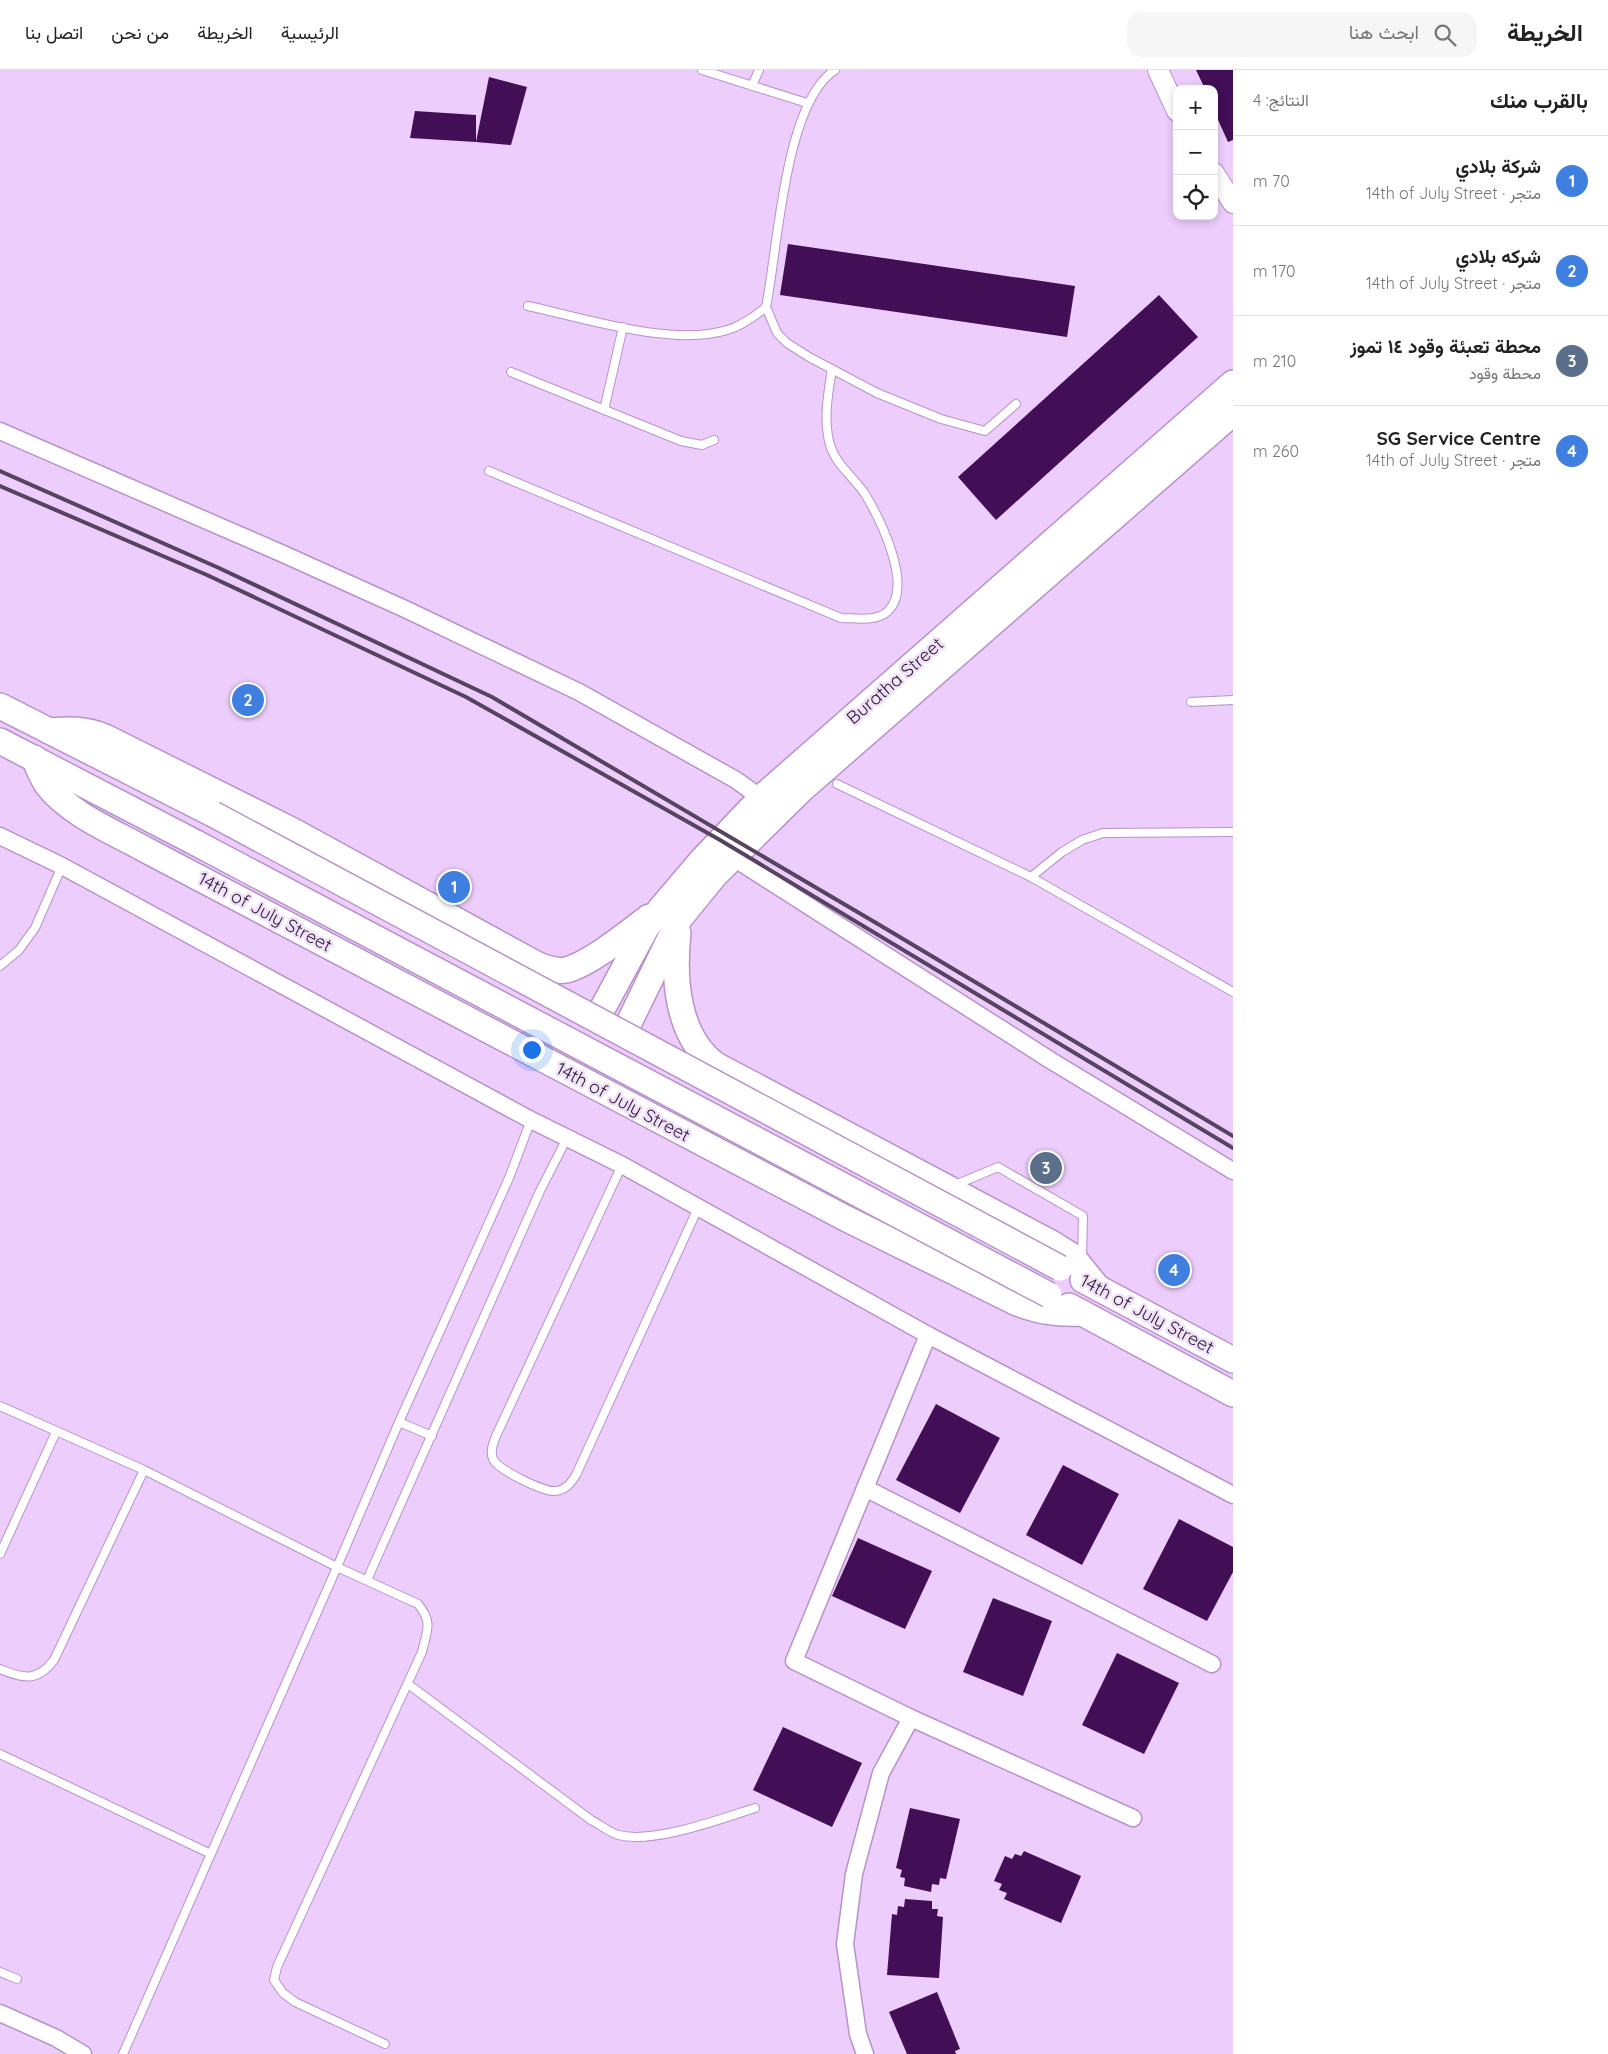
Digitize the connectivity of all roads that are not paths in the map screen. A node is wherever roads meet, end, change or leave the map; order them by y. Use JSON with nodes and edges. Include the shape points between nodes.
{"nodes":[{"id":1,"x":702,"y":70,"type":"edge"},
{"id":2,"x":758,"y":70,"type":"edge"},
{"id":3,"x":835,"y":70,"type":"edge"},
{"id":4,"x":1158,"y":70,"type":"edge"},
{"id":5,"x":752,"y":86,"type":"junction"},
{"id":6,"x":1173,"y":102,"type":"edge"},
{"id":7,"x":807,"y":103,"type":"junction"},
{"id":8,"x":1215,"y":175,"type":"edge"},
{"id":9,"x":1233,"y":203,"type":"edge"},
{"id":10,"x":528,"y":306,"type":"dead end"},
{"id":11,"x":766,"y":307,"type":"junction"},
{"id":12,"x":623,"y":327,"type":"junction"},
{"id":13,"x":832,"y":369,"type":"junction"},
{"id":14,"x":511,"y":372,"type":"dead end"},
{"id":15,"x":1233,"y":383,"type":"edge"},
{"id":16,"x":1016,"y":404,"type":"dead end"},
{"id":17,"x":604,"y":410,"type":"junction"},
{"id":18,"x":1233,"y":413,"type":"edge"},
{"id":19,"x":0,"y":430,"type":"edge"},
{"id":20,"x":714,"y":440,"type":"dead end"},
{"id":21,"x":489,"y":471,"type":"dead end"},
{"id":22,"x":1233,"y":700,"type":"edge"},
{"id":23,"x":1191,"y":702,"type":"dead end"},
{"id":24,"x":0,"y":706,"type":"edge"},
{"id":25,"x":49,"y":731,"type":"junction"},
{"id":26,"x":0,"y":741,"type":"edge"},
{"id":27,"x":34,"y":758,"type":"junction"},
{"id":28,"x":837,"y":784,"type":"dead end"},
{"id":29,"x":760,"y":798,"type":"junction"},
{"id":30,"x":1233,"y":832,"type":"edge"},
{"id":31,"x":0,"y":836,"type":"edge"},
{"id":32,"x":732,"y":857,"type":"junction"},
{"id":33,"x":62,"y":866,"type":"junction"},
{"id":34,"x":1031,"y":877,"type":"junction"},
{"id":35,"x":670,"y":913,"type":"junction"},
{"id":36,"x":0,"y":966,"type":"edge"},
{"id":37,"x":1233,"y":992,"type":"edge"},
{"id":38,"x":599,"y":1015,"type":"dead end"},
{"id":39,"x":626,"y":1029,"type":"dead end"},
{"id":40,"x":532,"y":1120,"type":"junction"},
{"id":41,"x":567,"y":1138,"type":"junction"},
{"id":42,"x":622,"y":1165,"type":"junction"},
{"id":43,"x":1233,"y":1172,"type":"edge"},
{"id":44,"x":948,"y":1188,"type":"junction"},
{"id":45,"x":698,"y":1208,"type":"junction"},
{"id":46,"x":1071,"y":1268,"type":"junction"},
{"id":47,"x":1082,"y":1313,"type":"junction"},
{"id":48,"x":928,"y":1334,"type":"junction"},
{"id":49,"x":1233,"y":1360,"type":"edge"},
{"id":50,"x":1233,"y":1394,"type":"edge"},
{"id":51,"x":0,"y":1406,"type":"edge"},
{"id":52,"x":399,"y":1422,"type":"junction"},
{"id":53,"x":56,"y":1432,"type":"junction"},
{"id":54,"x":432,"y":1436,"type":"junction"},
{"id":55,"x":144,"y":1470,"type":"junction"},
{"id":56,"x":865,"y":1488,"type":"junction"},
{"id":57,"x":1233,"y":1495,"type":"edge"},
{"id":58,"x":0,"y":1554,"type":"edge"},
{"id":59,"x":337,"y":1567,"type":"junction"},
{"id":60,"x":367,"y":1580,"type":"junction"},
{"id":61,"x":1212,"y":1664,"type":"dead end"},
{"id":62,"x":0,"y":1669,"type":"edge"},
{"id":63,"x":408,"y":1684,"type":"junction"},
{"id":64,"x":911,"y":1718,"type":"junction"},
{"id":65,"x":0,"y":1754,"type":"edge"},
{"id":66,"x":755,"y":1808,"type":"dead end"},
{"id":67,"x":1133,"y":1818,"type":"dead end"},
{"id":68,"x":211,"y":1854,"type":"junction"},
{"id":69,"x":0,"y":1972,"type":"edge"},
{"id":70,"x":17,"y":1979,"type":"dead end"},
{"id":71,"x":0,"y":2013,"type":"edge"},
{"id":72,"x":385,"y":2044,"type":"dead end"},
{"id":73,"x":63,"y":2046,"type":"edge"},
{"id":74,"x":83,"y":2054,"type":"edge"},
{"id":75,"x":94,"y":2054,"type":"edge"},
{"id":76,"x":123,"y":2054,"type":"edge"},
{"id":77,"x":865,"y":2054,"type":"edge"}],
"edges":[{"from":1,"to":5,"type":"lane"},
{"from":2,"to":5,"type":"lane"},
{"from":3,"to":7,"type":"lane","via":[[826,76]]},
{"from":4,"to":6,"type":"street"},
{"from":5,"to":7,"type":"lane"},
{"from":7,"to":11,"type":"lane","via":[[782,196]]},
{"from":8,"to":9,"type":"street"},
{"from":10,"to":12,"type":"lane"},
{"from":11,"to":12,"type":"lane","via":[[754,317],[727,330],[686,336]]},
{"from":11,"to":13,"type":"lane","via":[[782,338]]},
{"from":12,"to":17,"type":"lane"},
{"from":13,"to":16,"type":"lane","via":[[877,393],[941,419],[985,431]]},
{"from":13,"to":21,"type":"lane","via":[[826,421],[831,446],[877,516],[897,570],[899,587],[896,599],[888,611],[873,618],[841,618]]},
{"from":14,"to":17,"type":"lane"},
{"from":15,"to":29,"type":"main road","name":"Buratha Street"},
{"from":17,"to":20,"type":"lane","via":[[681,440],[702,445]]},
{"from":18,"to":32,"type":"main road","name":"Buratha Street","via":[[801,790]]},
{"from":19,"to":29,"type":"street","via":[[308,565],[579,692],[736,780]]},
{"from":22,"to":23,"type":"lane"},
{"from":24,"to":25,"type":"main road"},
{"from":25,"to":35,"type":"main road","via":[[87,730],[105,737],[295,832],[551,970],[566,970],[587,960]]},
{"from":25,"to":46,"type":"main road","bridge":true,"via":[[213,814]]},
{"from":26,"to":27,"type":"main road","name":"14th of July Street"},
{"from":27,"to":47,"type":"main road","name":"14th of July Street","bridge":true},
{"from":27,"to":47,"type":"main road","name":"14th of July Street","via":[[47,784],[72,809],[574,1063],[846,1219],[1016,1303],[1057,1314]]},
{"from":28,"to":34,"type":"lane"},
{"from":29,"to":35,"type":"main road","name":"Buratha Street","via":[[700,861]]},
{"from":30,"to":34,"type":"lane","via":[[1103,833],[1062,852]]},
{"from":31,"to":33,"type":"street"},
{"from":32,"to":35,"type":"main road","name":"Buratha Street"},
{"from":32,"to":43,"type":"street","via":[[1050,1060]]},
{"from":33,"to":36,"type":"lane","via":[[35,928],[19,950]]},
{"from":33,"to":40,"type":"street"},
{"from":34,"to":37,"type":"lane"},
{"from":35,"to":38,"type":"main road","name":"Buratha Street","via":[[646,928]]},
{"from":35,"to":39,"type":"main road","name":"Buratha Street"},
{"from":35,"to":44,"type":"main road","via":[[676,980],[683,1013],[693,1038],[707,1059]]},
{"from":40,"to":41,"type":"street"},
{"from":40,"to":52,"type":"lane"},
{"from":41,"to":42,"type":"street"},
{"from":41,"to":54,"type":"lane","via":[[540,1191]]},
{"from":42,"to":45,"type":"street"},
{"from":42,"to":45,"type":"lane","via":[[496,1436],[491,1449],[493,1459],[500,1467],[543,1490],[556,1491],[569,1486]]},
{"from":44,"to":46,"type":"main road","via":[[1072,1256]]},
{"from":44,"to":46,"type":"lane","via":[[998,1167],[1083,1216]]},
{"from":45,"to":48,"type":"street"},
{"from":46,"to":49,"type":"main road","name":"14th of July Street","via":[[1097,1288]]},
{"from":47,"to":50,"type":"main road","name":"14th of July Street"},
{"from":48,"to":56,"type":"street"},
{"from":48,"to":57,"type":"street"},
{"from":51,"to":53,"type":"lane"},
{"from":52,"to":54,"type":"lane"},
{"from":52,"to":59,"type":"lane"},
{"from":53,"to":55,"type":"lane"},
{"from":53,"to":58,"type":"lane"},
{"from":54,"to":60,"type":"lane"},
{"from":55,"to":59,"type":"lane"},
{"from":55,"to":62,"type":"lane","via":[[54,1660],[47,1669],[32,1677],[18,1677]]},
{"from":56,"to":61,"type":"street"},
{"from":56,"to":64,"type":"street","via":[[794,1661]]},
{"from":59,"to":60,"type":"lane"},
{"from":59,"to":68,"type":"lane"},
{"from":60,"to":63,"type":"lane","via":[[418,1604],[427,1615],[422,1652]]},
{"from":63,"to":66,"type":"lane","via":[[591,1820],[618,1835],[664,1833]]},
{"from":63,"to":72,"type":"lane","via":[[277,1967],[274,1980],[283,1994],[295,2002]]},
{"from":64,"to":67,"type":"street"},
{"from":64,"to":77,"type":"street","via":[[881,1773],[854,1874],[845,1944],[858,2034]]},
{"from":65,"to":68,"type":"lane"},
{"from":68,"to":76,"type":"lane"},
{"from":69,"to":70,"type":"lane"},
{"from":71,"to":73,"type":"street"},
{"from":73,"to":74,"type":"street"},
{"from":73,"to":75,"type":"lane"}]}
